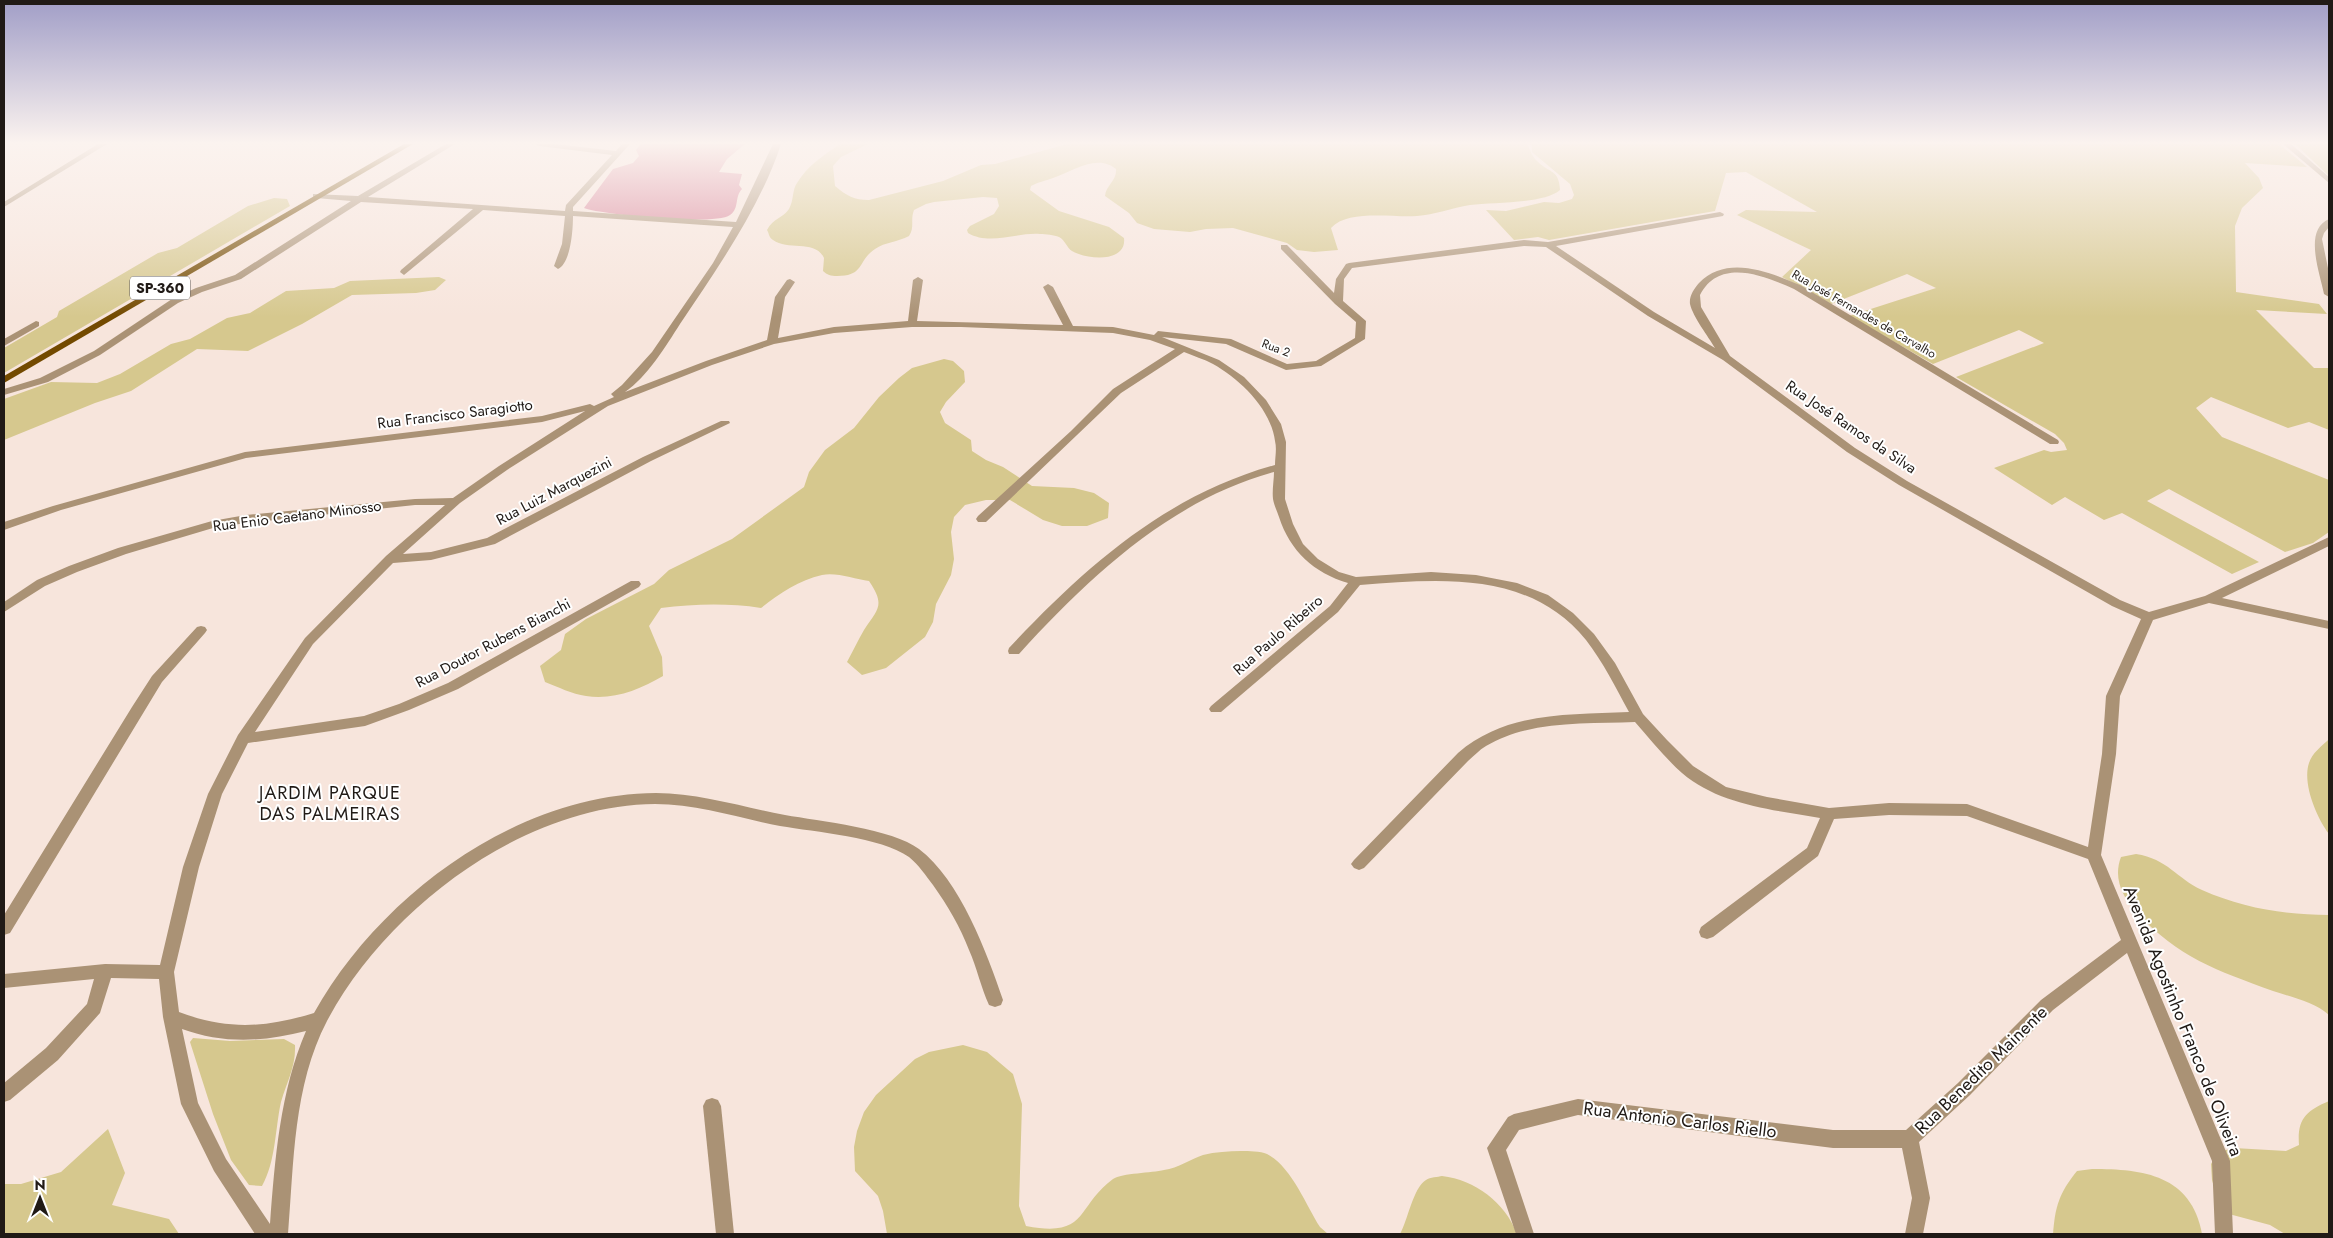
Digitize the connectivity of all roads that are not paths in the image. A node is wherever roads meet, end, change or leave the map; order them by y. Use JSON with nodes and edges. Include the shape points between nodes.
{"nodes":[{"id":1,"x":306,"y":202,"type":"edge"},
{"id":2,"x":355,"y":202,"type":"edge"},
{"id":3,"x":396,"y":202,"type":"edge"},
{"id":4,"x":574,"y":202,"type":"edge"},
{"id":5,"x":751,"y":202,"type":"edge"},
{"id":6,"x":480,"y":208,"type":"junction"},
{"id":7,"x":1720,"y":214,"type":"dead end"},
{"id":8,"x":569,"y":215,"type":"junction"},
{"id":9,"x":2329,"y":222,"type":"edge"},
{"id":10,"x":738,"y":225,"type":"junction"},
{"id":11,"x":1548,"y":244,"type":"junction"},
{"id":12,"x":1284,"y":247,"type":"dead end"},
{"id":13,"x":558,"y":266,"type":"dead end"},
{"id":14,"x":404,"y":272,"type":"dead end"},
{"id":15,"x":918,"y":280,"type":"dead end"},
{"id":16,"x":790,"y":282,"type":"dead end"},
{"id":17,"x":1048,"y":287,"type":"dead end"},
{"id":18,"x":2329,"y":294,"type":"edge"},
{"id":19,"x":1338,"y":302,"type":"junction"},
{"id":20,"x":36,"y":324,"type":"dead end"},
{"id":21,"x":912,"y":324,"type":"junction"},
{"id":22,"x":1069,"y":327,"type":"junction"},
{"id":23,"x":1113,"y":330,"type":"junction"},
{"id":24,"x":772,"y":342,"type":"junction"},
{"id":25,"x":4,"y":343,"type":"edge"},
{"id":26,"x":1183,"y":348,"type":"junction"},
{"id":27,"x":1726,"y":358,"type":"junction"},
{"id":28,"x":4,"y":380,"type":"edge"},
{"id":29,"x":4,"y":392,"type":"edge"},
{"id":30,"x":604,"y":404,"type":"junction"},
{"id":31,"x":725,"y":423,"type":"dead end"},
{"id":32,"x":2054,"y":442,"type":"dead end"},
{"id":33,"x":1279,"y":467,"type":"junction"},
{"id":34,"x":456,"y":501,"type":"junction"},
{"id":35,"x":982,"y":519,"type":"dead end"},
{"id":36,"x":4,"y":526,"type":"edge"},
{"id":37,"x":2329,"y":540,"type":"edge"},
{"id":38,"x":390,"y":559,"type":"junction"},
{"id":39,"x":1356,"y":581,"type":"junction"},
{"id":40,"x":635,"y":584,"type":"dead end"},
{"id":41,"x":2209,"y":599,"type":"junction"},
{"id":42,"x":4,"y":608,"type":"edge"},
{"id":43,"x":2148,"y":617,"type":"junction"},
{"id":44,"x":2329,"y":625,"type":"edge"},
{"id":45,"x":201,"y":630,"type":"dead end"},
{"id":46,"x":1014,"y":651,"type":"dead end"},
{"id":47,"x":1216,"y":709,"type":"dead end"},
{"id":48,"x":1638,"y":717,"type":"junction"},
{"id":49,"x":243,"y":739,"type":"junction"},
{"id":50,"x":1829,"y":814,"type":"junction"},
{"id":51,"x":2094,"y":855,"type":"junction"},
{"id":52,"x":1359,"y":864,"type":"dead end"},
{"id":53,"x":4,"y":928,"type":"edge"},
{"id":54,"x":1707,"y":932,"type":"dead end"},
{"id":55,"x":2130,"y":942,"type":"junction"},
{"id":56,"x":106,"y":971,"type":"junction"},
{"id":57,"x":166,"y":972,"type":"junction"},
{"id":58,"x":4,"y":981,"type":"edge"},
{"id":59,"x":995,"y":1000,"type":"dead end"},
{"id":60,"x":171,"y":1017,"type":"junction"},
{"id":61,"x":319,"y":1019,"type":"junction"},
{"id":62,"x":4,"y":1094,"type":"edge"},
{"id":63,"x":712,"y":1106,"type":"dead end"},
{"id":64,"x":1909,"y":1139,"type":"junction"},
{"id":65,"x":266,"y":1234,"type":"edge"},
{"id":66,"x":279,"y":1234,"type":"edge"},
{"id":67,"x":725,"y":1234,"type":"edge"},
{"id":68,"x":1525,"y":1234,"type":"edge"},
{"id":69,"x":1914,"y":1234,"type":"edge"},
{"id":70,"x":2224,"y":1234,"type":"edge"}],
"edges":[{"from":1,"to":28,"type":"main road","number":"SP-360"},
{"from":2,"to":29,"type":"street","via":[[238,278],[175,301],[97,353],[44,380]]},
{"from":3,"to":6,"type":"street"},
{"from":4,"to":8,"type":"street","via":[[569,207]]},
{"from":5,"to":10,"type":"street","name":"Rua Francisco Saragiotto"},
{"from":6,"to":8,"type":"street"},
{"from":6,"to":14,"type":"street"},
{"from":7,"to":11,"type":"street"},
{"from":8,"to":10,"type":"street"},
{"from":8,"to":13,"type":"street","via":[[571,230]]},
{"from":9,"to":18,"type":"street","via":[[2318,239]]},
{"from":10,"to":30,"type":"street","name":"Rua Francisco Saragiotto","via":[[717,263],[655,354],[626,386]]},
{"from":11,"to":19,"type":"street","via":[[1524,243],[1349,266],[1340,279]]},
{"from":11,"to":27,"type":"street","name":"Rua José Ramos da Silva","via":[[1643,309]]},
{"from":12,"to":19,"type":"street","name":"Rua 2"},
{"from":15,"to":21,"type":"street"},
{"from":16,"to":24,"type":"street","via":[[780,297]]},
{"from":17,"to":22,"type":"street"},
{"from":19,"to":23,"type":"street","name":"Rua 2","via":[[1362,321],[1360,339],[1318,364],[1286,367],[1228,341]]},
{"from":20,"to":25,"type":"street"},
{"from":21,"to":22,"type":"street"},
{"from":21,"to":24,"type":"street","via":[[834,330]]},
{"from":22,"to":23,"type":"street"},
{"from":23,"to":26,"type":"street","via":[[1152,337]]},
{"from":24,"to":30,"type":"street"},
{"from":26,"to":33,"type":"street","via":[[1216,362],[1240,379],[1262,402],[1276,424],[1281,442]]},
{"from":26,"to":35,"type":"street","via":[[1117,391]]},
{"from":27,"to":32,"type":"street","name":"Rua José Fernandes de Carvalho","via":[[1696,308],[1695,293],[1711,275],[1721,271],[1761,273],[1797,287]]},
{"from":27,"to":43,"type":"street","name":"Rua José Ramos da Silva","via":[[1903,483],[2116,603]]},
{"from":30,"to":34,"type":"street"},
{"from":30,"to":36,"type":"street","name":"Rua Francisco Saragiotto","via":[[492,426],[245,455],[56,508]]},
{"from":31,"to":38,"type":"street","name":"Rua Luiz Marquezini","via":[[647,458],[491,541],[431,556]]},
{"from":33,"to":39,"type":"street","via":[[1279,499],[1298,546],[1314,562],[1335,575]]},
{"from":33,"to":46,"type":"street","via":[[1237,480],[1156,523],[1063,598]]},
{"from":34,"to":38,"type":"street"},
{"from":34,"to":42,"type":"street","name":"Rua Enio Caetano Minosso","via":[[415,502],[212,525],[73,569],[41,583]]},
{"from":37,"to":41,"type":"street"},
{"from":38,"to":49,"type":"street","via":[[309,641]]},
{"from":39,"to":47,"type":"street","name":"Rua Paulo Ribeiro","via":[[1334,609]]},
{"from":39,"to":48,"type":"street","via":[[1431,576],[1476,579],[1513,586],[1544,598],[1570,616],[1590,637]]},
{"from":40,"to":49,"type":"street","name":"Rua Doutor Rubens Bianchi","via":[[453,686],[404,707],[365,721]]},
{"from":41,"to":43,"type":"street"},
{"from":41,"to":44,"type":"street"},
{"from":43,"to":51,"type":"street","via":[[2113,696],[2109,754]]},
{"from":45,"to":53,"type":"street","via":[[147,694]]},
{"from":48,"to":50,"type":"street","via":[[1688,770],[1722,791]]},
{"from":48,"to":52,"type":"street","via":[[1530,725],[1482,742],[1463,757]]},
{"from":49,"to":57,"type":"street","via":[[215,794],[194,858]]},
{"from":50,"to":51,"type":"street","via":[[1889,808],[1967,810]]},
{"from":50,"to":54,"type":"street","via":[[1813,852]]},
{"from":51,"to":55,"type":"street","name":"Avenida Agostinho Franco de Oliveira"},
{"from":55,"to":64,"type":"street","name":"Rua Benedito Mainente","via":[[2047,1005]]},
{"from":55,"to":70,"type":"street","name":"Avenida Agostinho Franco de Oliveira","via":[[2221,1161]]},
{"from":56,"to":57,"type":"street"},
{"from":56,"to":58,"type":"street"},
{"from":56,"to":62,"type":"street","via":[[94,1008],[52,1054]]},
{"from":57,"to":60,"type":"street"},
{"from":59,"to":61,"type":"street","via":[[976,942],[955,902],[909,849],[863,836],[686,802],[644,798],[559,815],[510,835],[476,854],[431,886],[390,924],[347,975]]},
{"from":60,"to":61,"type":"street","via":[[207,1029],[234,1033],[261,1033]]},
{"from":60,"to":65,"type":"street","via":[[190,1104],[220,1165]]},
{"from":61,"to":66,"type":"street","via":[[294,1090],[286,1138]]},
{"from":63,"to":67,"type":"street"},
{"from":64,"to":68,"type":"street","name":"Rua Antonio Carlos Riello","via":[[1833,1139],[1578,1107],[1514,1123],[1496,1148]]},
{"from":64,"to":69,"type":"street","name":"Rua Benedito Mainente","via":[[1921,1198]]}]}
